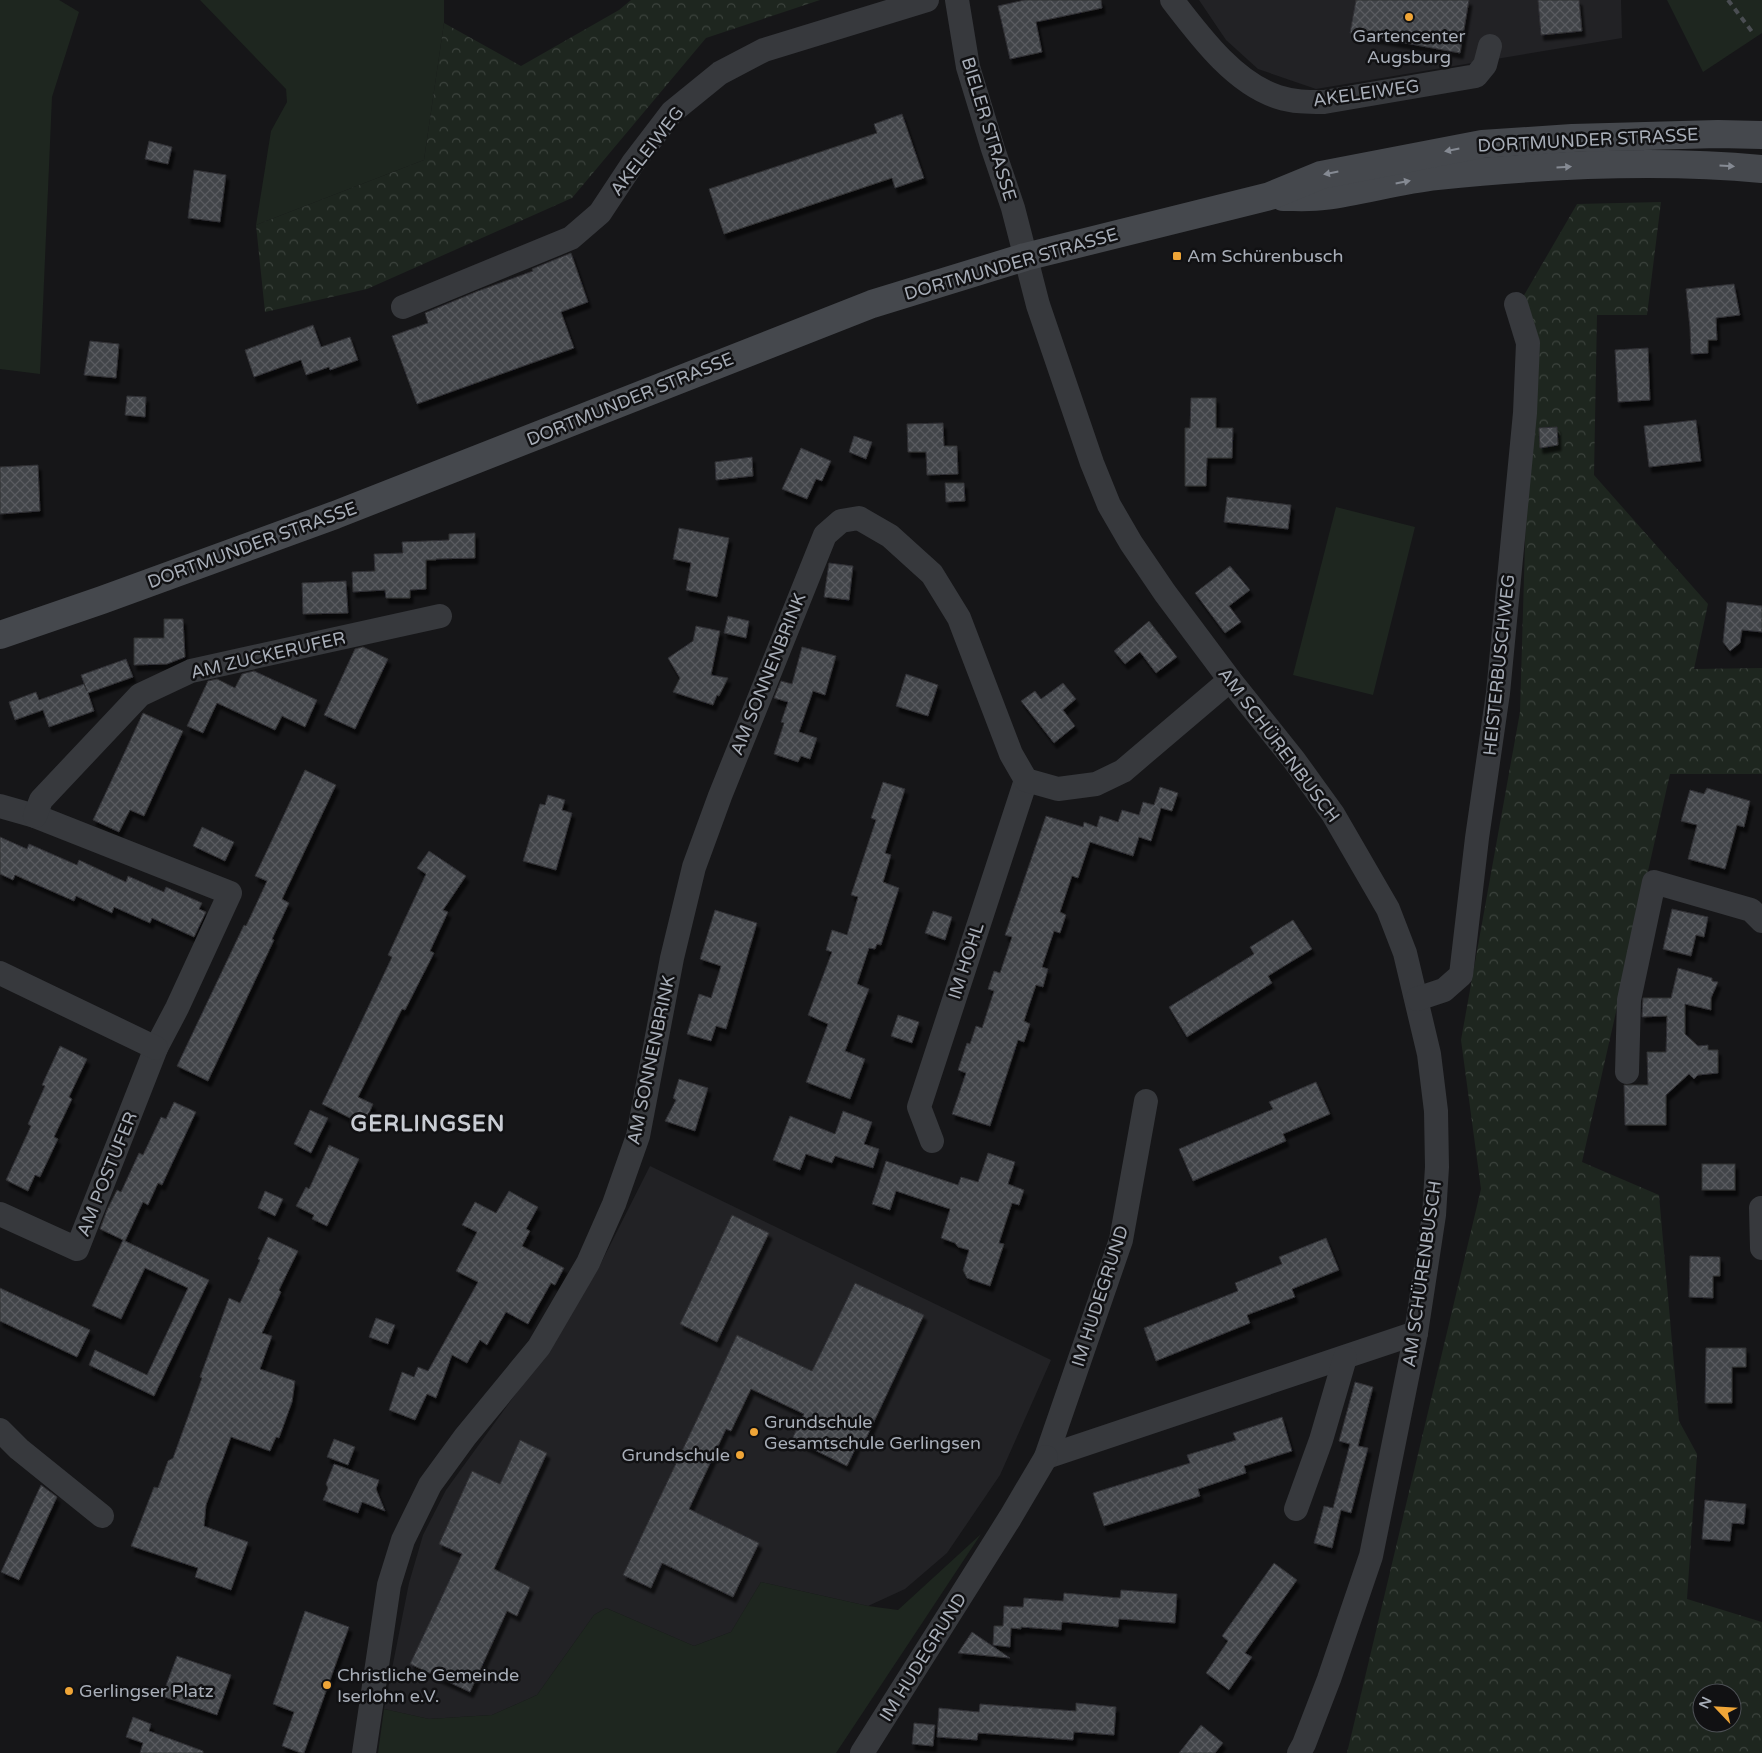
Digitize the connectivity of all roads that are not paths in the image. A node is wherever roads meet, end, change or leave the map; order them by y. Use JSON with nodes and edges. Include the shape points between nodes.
{"nodes":[{"id":1,"x":927,"y":0,"type":"edge"},
{"id":2,"x":957,"y":0,"type":"edge"},
{"id":3,"x":1172,"y":0,"type":"edge"},
{"id":4,"x":1490,"y":46,"type":"dead end"},
{"id":5,"x":1762,"y":135,"type":"edge"},
{"id":6,"x":1762,"y":168,"type":"edge"},
{"id":7,"x":1270,"y":196,"type":"junction"},
{"id":8,"x":1025,"y":257,"type":"junction"},
{"id":9,"x":1516,"y":304,"type":"dead end"},
{"id":10,"x":403,"y":307,"type":"dead end"},
{"id":11,"x":440,"y":616,"type":"dead end"},
{"id":12,"x":0,"y":635,"type":"edge"},
{"id":13,"x":1230,"y":680,"type":"junction"},
{"id":14,"x":1026,"y":780,"type":"junction"},
{"id":15,"x":0,"y":806,"type":"edge"},
{"id":16,"x":35,"y":816,"type":"junction"},
{"id":17,"x":1762,"y":921,"type":"edge"},
{"id":18,"x":0,"y":973,"type":"edge"},
{"id":19,"x":1417,"y":999,"type":"junction"},
{"id":20,"x":156,"y":1048,"type":"junction"},
{"id":21,"x":1627,"y":1072,"type":"dead end"},
{"id":22,"x":1146,"y":1101,"type":"dead end"},
{"id":23,"x":932,"y":1141,"type":"dead end"},
{"id":24,"x":1761,"y":1208,"type":"edge"},
{"id":25,"x":0,"y":1214,"type":"edge"},
{"id":26,"x":1762,"y":1248,"type":"edge"},
{"id":27,"x":1416,"y":1333,"type":"junction"},
{"id":28,"x":1344,"y":1358,"type":"junction"},
{"id":29,"x":0,"y":1430,"type":"edge"},
{"id":30,"x":1046,"y":1457,"type":"junction"},
{"id":31,"x":1296,"y":1510,"type":"dead end"},
{"id":32,"x":102,"y":1516,"type":"dead end"},
{"id":33,"x":364,"y":1753,"type":"edge"},
{"id":34,"x":862,"y":1753,"type":"edge"},
{"id":35,"x":1299,"y":1753,"type":"edge"}],
"edges":[{"from":1,"to":10,"type":"street","name":"AKELEIWEG","via":[[764,50],[720,73],[672,112],[600,214],[571,238]]},
{"from":2,"to":8,"type":"street","name":"BIELER STRASSE","via":[[968,67],[1013,208]]},
{"from":3,"to":4,"type":"street","name":"AKELEIWEG","via":[[1202,39],[1249,82],[1277,97],[1300,102],[1324,102],[1476,76],[1486,65]]},
{"from":5,"to":7,"type":"main road","name":"DORTMUNDER STRASSE","one_way":true,"via":[[1572,138],[1482,144],[1321,175]]},
{"from":7,"to":6,"type":"main road","name":"DORTMUNDER STRASSE","one_way":true,"via":[[1323,197],[1434,177],[1501,170],[1646,164]]},
{"from":7,"to":8,"type":"main road","name":"DORTMUNDER STRASSE"},
{"from":8,"to":12,"type":"main road","name":"DORTMUNDER STRASSE","via":[[872,304],[335,516]]},
{"from":8,"to":13,"type":"street","name":"AM SCHÜRENBUSCH","via":[[1041,314],[1109,505],[1165,593]]},
{"from":9,"to":19,"type":"street","name":"HEISTERBUSCHWEG","via":[[1528,343],[1525,413],[1498,693],[1461,975],[1444,990]]},
{"from":11,"to":16,"type":"street","name":"AM ZUCKERUFER","via":[[191,671],[140,694],[41,800]]},
{"from":13,"to":14,"type":"street","via":[[1123,771],[1096,784],[1058,790]]},
{"from":13,"to":19,"type":"street","name":"AM SCHÜRENBUSCH","via":[[1333,814],[1388,909],[1405,953]]},
{"from":14,"to":23,"type":"street","name":"IM HOHL","via":[[919,1106]]},
{"from":14,"to":33,"type":"street","name":"AM SONNENBRINK","via":[[1011,754],[959,618],[932,574],[890,536],[859,518],[841,521],[825,535],[694,867],[672,958],[638,1136],[614,1204],[588,1262],[539,1347],[430,1485],[403,1540],[389,1585]]},
{"from":15,"to":16,"type":"street"},
{"from":16,"to":20,"type":"street","name":"AM POSTUFER","via":[[230,893]]},
{"from":17,"to":21,"type":"street","via":[[1751,910],[1654,882],[1629,1000]]},
{"from":18,"to":20,"type":"street"},
{"from":19,"to":27,"type":"street","name":"AM SCHÜRENBUSCH","via":[[1429,1054],[1436,1111],[1437,1167],[1434,1215]]},
{"from":20,"to":25,"type":"street","name":"AM POSTUFER","via":[[77,1249]]},
{"from":22,"to":30,"type":"street","name":"IM HUDEGRUND","via":[[1121,1240]]},
{"from":24,"to":26,"type":"street"},
{"from":27,"to":28,"type":"street"},
{"from":27,"to":35,"type":"street","name":"AM SCHÜRENBUSCH","via":[[1371,1556],[1329,1679]]},
{"from":28,"to":30,"type":"street"},
{"from":28,"to":31,"type":"street","via":[[1321,1440]]},
{"from":29,"to":32,"type":"street"},
{"from":30,"to":34,"type":"street","name":"IM HUDEGRUND"}]}
